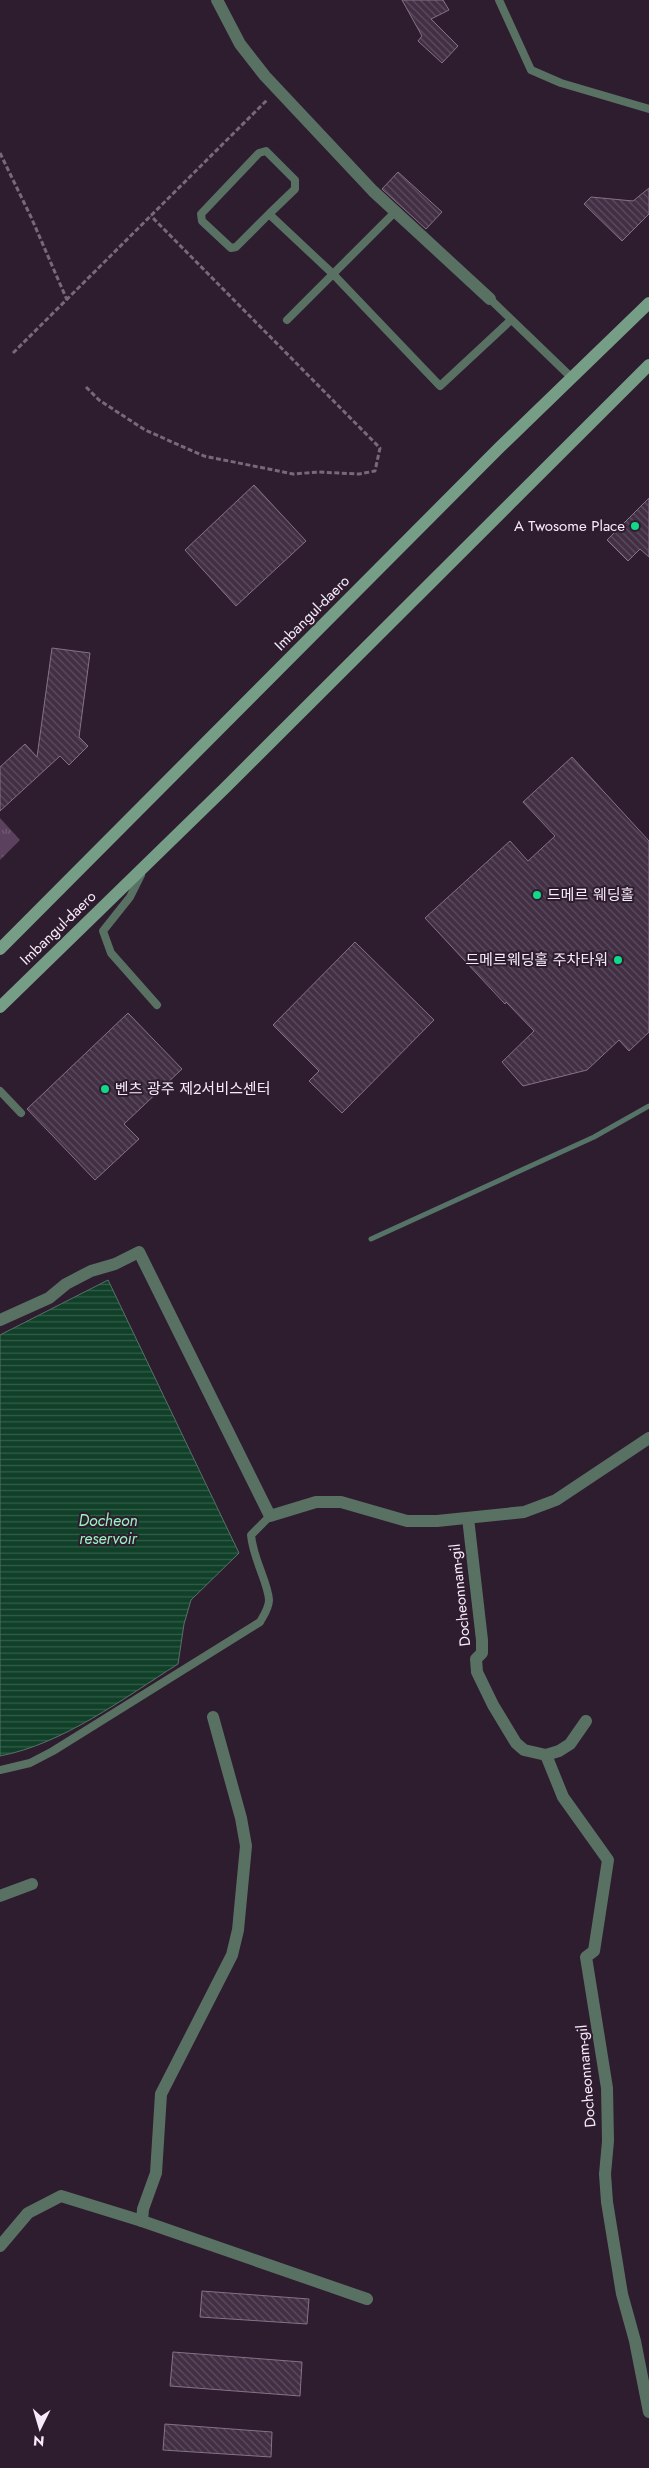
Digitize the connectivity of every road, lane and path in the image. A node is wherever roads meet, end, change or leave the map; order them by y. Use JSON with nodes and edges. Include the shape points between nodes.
{"nodes":[{"id":1,"x":217,"y":0,"type":"edge"},
{"id":2,"x":499,"y":0,"type":"edge"},
{"id":3,"x":278,"y":89,"type":"junction"},
{"id":4,"x":649,"y":109,"type":"edge"},
{"id":5,"x":0,"y":153,"type":"edge"},
{"id":6,"x":395,"y":212,"type":"junction"},
{"id":7,"x":269,"y":214,"type":"junction"},
{"id":8,"x":150,"y":216,"type":"junction"},
{"id":9,"x":333,"y":274,"type":"junction"},
{"id":10,"x":66,"y":300,"type":"junction"},
{"id":11,"x":490,"y":300,"type":"joint"},
{"id":12,"x":649,"y":303,"type":"edge"},
{"id":13,"x":287,"y":320,"type":"dead end"},
{"id":14,"x":511,"y":320,"type":"junction"},
{"id":15,"x":13,"y":353,"type":"dead end"},
{"id":16,"x":649,"y":365,"type":"edge"},
{"id":17,"x":572,"y":378,"type":"junction"},
{"id":18,"x":86,"y":387,"type":"dead end"},
{"id":19,"x":146,"y":865,"type":"junction"},
{"id":20,"x":0,"y":949,"type":"edge"},
{"id":21,"x":157,"y":1005,"type":"dead end"},
{"id":22,"x":0,"y":1007,"type":"edge"},
{"id":23,"x":0,"y":1091,"type":"edge"},
{"id":24,"x":21,"y":1113,"type":"dead end"},
{"id":25,"x":0,"y":1320,"type":"edge"},
{"id":26,"x":649,"y":1438,"type":"edge"},
{"id":27,"x":270,"y":1516,"type":"junction"},
{"id":28,"x":468,"y":1518,"type":"junction"},
{"id":29,"x":213,"y":1717,"type":"dead end"},
{"id":30,"x":586,"y":1721,"type":"dead end"},
{"id":31,"x":546,"y":1756,"type":"junction"},
{"id":32,"x":0,"y":1770,"type":"edge"},
{"id":33,"x":32,"y":1884,"type":"dead end"},
{"id":34,"x":0,"y":1896,"type":"edge"},
{"id":35,"x":142,"y":2221,"type":"junction"},
{"id":36,"x":0,"y":2246,"type":"edge"},
{"id":37,"x":367,"y":2299,"type":"dead end"},
{"id":38,"x":649,"y":2412,"type":"edge"}],
"edges":[{"from":1,"to":3,"type":"street","via":[[240,44]]},
{"from":2,"to":4,"type":"lane","via":[[531,70],[561,83]]},
{"from":3,"to":6,"type":"street"},
{"from":3,"to":8,"type":"path"},
{"from":5,"to":10,"type":"path","via":[[32,217]]},
{"from":6,"to":9,"type":"lane"},
{"from":6,"to":11,"type":"street"},
{"from":7,"to":7,"type":"lane","via":[[236,247],[231,248],[202,221],[201,214],[259,153],[266,151],[295,180],[295,189]]},
{"from":7,"to":9,"type":"lane"},
{"from":8,"to":10,"type":"path"},
{"from":8,"to":18,"type":"path","via":[[380,448],[375,471],[293,474],[204,456],[145,430],[98,400]]},
{"from":9,"to":13,"type":"lane"},
{"from":9,"to":14,"type":"lane","via":[[440,386]]},
{"from":10,"to":15,"type":"path"},
{"from":11,"to":14,"type":"lane"},
{"from":12,"to":17,"type":"main road","name":"Imbangul-daero"},
{"from":14,"to":17,"type":"lane"},
{"from":16,"to":19,"type":"main road","name":"Imbangul-daero"},
{"from":17,"to":20,"type":"main road","name":"Imbangul-daero"},
{"from":19,"to":21,"type":"lane","via":[[130,897],[104,931],[111,953]]},
{"from":19,"to":22,"type":"main road","name":"Imbangul-daero"},
{"from":23,"to":24,"type":"lane"},
{"from":25,"to":27,"type":"street","via":[[48,1298],[91,1271],[139,1252]]},
{"from":26,"to":28,"type":"street","via":[[556,1500],[524,1512]]},
{"from":27,"to":28,"type":"street","via":[[316,1502],[341,1502],[407,1521]]},
{"from":27,"to":32,"type":"lane","via":[[251,1535],[252,1551],[269,1600],[260,1622],[53,1751],[30,1763]]},
{"from":28,"to":31,"type":"street","name":"Docheonnam-gil","via":[[482,1640],[482,1653],[476,1660],[477,1672],[516,1743],[524,1750]]},
{"from":29,"to":35,"type":"street","via":[[246,1846],[238,1930],[232,1955],[161,2094],[156,2173]]},
{"from":30,"to":31,"type":"street","via":[[570,1744]]},
{"from":31,"to":38,"type":"street","name":"Docheonnam-gil","via":[[563,1797],[608,1860],[594,1950],[586,1957],[587,1972],[597,2014],[607,2088],[605,2174],[609,2211],[622,2294]]},
{"from":33,"to":34,"type":"street"},
{"from":35,"to":36,"type":"street","via":[[61,2196],[28,2212]]},
{"from":35,"to":37,"type":"street"}]}
